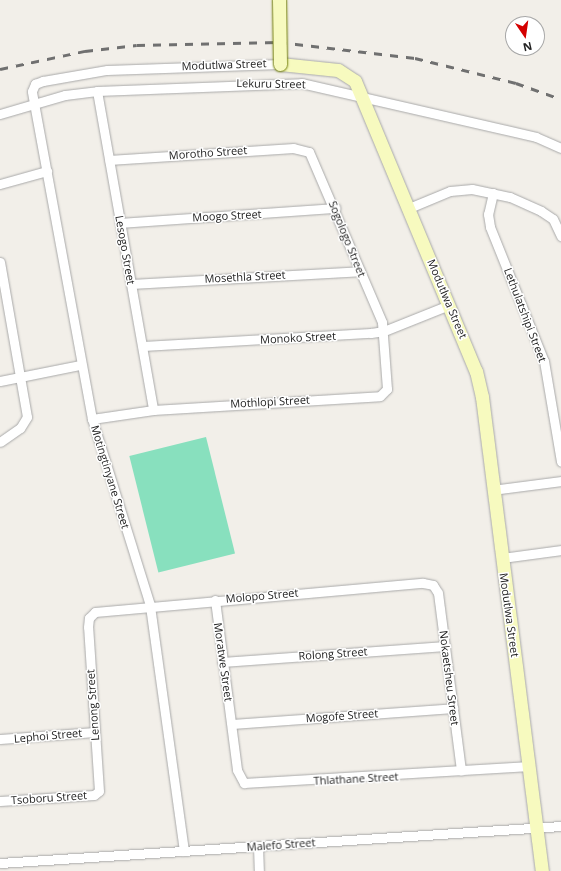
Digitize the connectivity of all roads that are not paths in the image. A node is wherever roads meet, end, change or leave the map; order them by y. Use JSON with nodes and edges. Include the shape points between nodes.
{"nodes":[{"id":1,"x":278,"y":0,"type":"edge"},
{"id":2,"x":280,"y":64,"type":"junction"},
{"id":3,"x":97,"y":91,"type":"junction"},
{"id":4,"x":363,"y":99,"type":"junction"},
{"id":5,"x":33,"y":103,"type":"junction"},
{"id":6,"x":0,"y":114,"type":"edge"},
{"id":7,"x":561,"y":148,"type":"edge"},
{"id":8,"x":306,"y":150,"type":"joint"},
{"id":9,"x":109,"y":160,"type":"junction"},
{"id":10,"x":47,"y":171,"type":"junction"},
{"id":11,"x":0,"y":184,"type":"edge"},
{"id":12,"x":493,"y":193,"type":"junction"},
{"id":13,"x":335,"y":208,"type":"junction"},
{"id":14,"x":409,"y":208,"type":"junction"},
{"id":15,"x":120,"y":223,"type":"junction"},
{"id":16,"x":561,"y":236,"type":"edge"},
{"id":17,"x":0,"y":262,"type":"edge"},
{"id":18,"x":360,"y":271,"type":"junction"},
{"id":19,"x":131,"y":284,"type":"junction"},
{"id":20,"x":449,"y":305,"type":"junction"},
{"id":21,"x":4,"y":314,"type":"edge"},
{"id":22,"x":384,"y":331,"type":"junction"},
{"id":23,"x":143,"y":346,"type":"junction"},
{"id":24,"x":80,"y":365,"type":"junction"},
{"id":25,"x":20,"y":376,"type":"junction"},
{"id":26,"x":0,"y":381,"type":"edge"},
{"id":27,"x":153,"y":410,"type":"junction"},
{"id":28,"x":92,"y":419,"type":"junction"},
{"id":29,"x":0,"y":442,"type":"edge"},
{"id":30,"x":561,"y":462,"type":"edge"},
{"id":31,"x":561,"y":481,"type":"edge"},
{"id":32,"x":492,"y":490,"type":"junction"},
{"id":33,"x":561,"y":550,"type":"edge"},
{"id":34,"x":502,"y":558,"type":"junction"},
{"id":35,"x":435,"y":586,"type":"joint"},
{"id":36,"x":214,"y":600,"type":"junction"},
{"id":37,"x":150,"y":605,"type":"junction"},
{"id":38,"x":90,"y":616,"type":"joint"},
{"id":39,"x":445,"y":646,"type":"junction"},
{"id":40,"x":222,"y":662,"type":"junction"},
{"id":41,"x":453,"y":708,"type":"junction"},
{"id":42,"x":232,"y":724,"type":"junction"},
{"id":43,"x":95,"y":732,"type":"junction"},
{"id":44,"x":0,"y":739,"type":"edge"},
{"id":45,"x":529,"y":766,"type":"junction"},
{"id":46,"x":461,"y":771,"type":"junction"},
{"id":47,"x":97,"y":793,"type":"joint"},
{"id":48,"x":0,"y":801,"type":"edge"},
{"id":49,"x":561,"y":826,"type":"edge"},
{"id":50,"x":536,"y":828,"type":"junction"},
{"id":51,"x":258,"y":846,"type":"junction"},
{"id":52,"x":184,"y":851,"type":"junction"},
{"id":53,"x":0,"y":863,"type":"edge"},
{"id":54,"x":259,"y":871,"type":"edge"},
{"id":55,"x":542,"y":871,"type":"edge"}],
"edges":[{"from":1,"to":2,"type":"street","bridge":true},
{"from":2,"to":4,"type":"street","name":"Modutlwa Street","via":[[345,73],[355,82]]},
{"from":2,"to":5,"type":"street","name":"Modutlwa Street","via":[[107,70],[39,82],[32,91]]},
{"from":3,"to":4,"type":"street","name":"Lekuru Street","via":[[287,82],[314,85]]},
{"from":3,"to":5,"type":"street","name":"Lekuru Street"},
{"from":3,"to":9,"type":"street","name":"Lesogo Street"},
{"from":4,"to":7,"type":"street","name":"Lekuru Street","via":[[529,136]]},
{"from":4,"to":14,"type":"street","name":"Modutlwa Street"},
{"from":5,"to":6,"type":"street","name":"Lekuru Street"},
{"from":5,"to":10,"type":"street","name":"Motingtinyane Street"},
{"from":8,"to":9,"type":"street","name":"Morotho Street","via":[[287,148]]},
{"from":8,"to":13,"type":"street","name":"Sogologo Street","via":[[315,160]]},
{"from":9,"to":15,"type":"street","name":"Lesogo Street"},
{"from":10,"to":11,"type":"street"},
{"from":10,"to":24,"type":"street","name":"Motingtinyane Street"},
{"from":12,"to":14,"type":"street","via":[[459,189]]},
{"from":12,"to":16,"type":"street","via":[[517,200],[551,216]]},
{"from":12,"to":30,"type":"street","name":"Lethulatshipi Street","via":[[488,214],[490,227],[543,357]]},
{"from":13,"to":15,"type":"street","name":"Moogo Street"},
{"from":13,"to":18,"type":"street","name":"Sogologo Street"},
{"from":14,"to":20,"type":"street","name":"Modutlwa Street"},
{"from":15,"to":19,"type":"street","name":"Lesogo Street"},
{"from":17,"to":21,"type":"street"},
{"from":18,"to":19,"type":"street","name":"Mosethla Street"},
{"from":18,"to":22,"type":"street","name":"Sogologo Street"},
{"from":19,"to":23,"type":"street","name":"Lesogo Street"},
{"from":20,"to":22,"type":"street","name":"Monoko Street"},
{"from":20,"to":32,"type":"street","name":"Modutlwa Street","via":[[479,382]]},
{"from":21,"to":25,"type":"street"},
{"from":22,"to":23,"type":"street","name":"Monoko Street"},
{"from":22,"to":27,"type":"street","name":"Mothlopi Street","via":[[387,389],[380,396]]},
{"from":23,"to":27,"type":"street","name":"Lesogo Street"},
{"from":24,"to":25,"type":"street"},
{"from":24,"to":28,"type":"street","name":"Motingtinyane Street"},
{"from":25,"to":26,"type":"street"},
{"from":25,"to":29,"type":"street","via":[[27,420]]},
{"from":27,"to":28,"type":"street","name":"Mothlopi Street"},
{"from":28,"to":37,"type":"street","name":"Motingtinyane Street"},
{"from":31,"to":32,"type":"street"},
{"from":32,"to":34,"type":"street","name":"Modutlwa Street"},
{"from":33,"to":34,"type":"street"},
{"from":34,"to":45,"type":"street","name":"Modutlwa Street"},
{"from":35,"to":36,"type":"street","name":"Molopo Street","via":[[423,583]]},
{"from":35,"to":39,"type":"street","name":"Nokaetsheu Street"},
{"from":36,"to":37,"type":"street","name":"Molopo Street"},
{"from":36,"to":40,"type":"street","name":"Moratwe Street"},
{"from":37,"to":38,"type":"street","name":"Molopo Street","via":[[103,610]]},
{"from":37,"to":52,"type":"street","name":"Motingtinyane Street"},
{"from":38,"to":43,"type":"street","name":"Lenong Street","via":[[88,627]]},
{"from":39,"to":40,"type":"street","name":"Rolong Street"},
{"from":39,"to":41,"type":"street","name":"Nokaetsheu Street"},
{"from":40,"to":42,"type":"street","name":"Moratwe Street"},
{"from":41,"to":42,"type":"street","name":"Mogofe Street"},
{"from":41,"to":46,"type":"street","name":"Nokaetsheu Street"},
{"from":42,"to":46,"type":"street","name":"Thlathane Street","via":[[238,773],[245,784]]},
{"from":43,"to":44,"type":"street","name":"Lephoi Street"},
{"from":43,"to":47,"type":"street","name":"Lenong Street","via":[[100,785]]},
{"from":45,"to":46,"type":"street","name":"Thlathane Street"},
{"from":45,"to":50,"type":"street","name":"Modutlwa Street"},
{"from":47,"to":48,"type":"street","name":"Tsoboru Street"},
{"from":49,"to":50,"type":"street","name":"Malefo Street"},
{"from":50,"to":51,"type":"street","name":"Malefo Street"},
{"from":50,"to":55,"type":"street","name":"Modutlwa Street"},
{"from":51,"to":52,"type":"street","name":"Malefo Street"},
{"from":51,"to":54,"type":"street"},
{"from":52,"to":53,"type":"street","name":"Malefo Street"}]}
